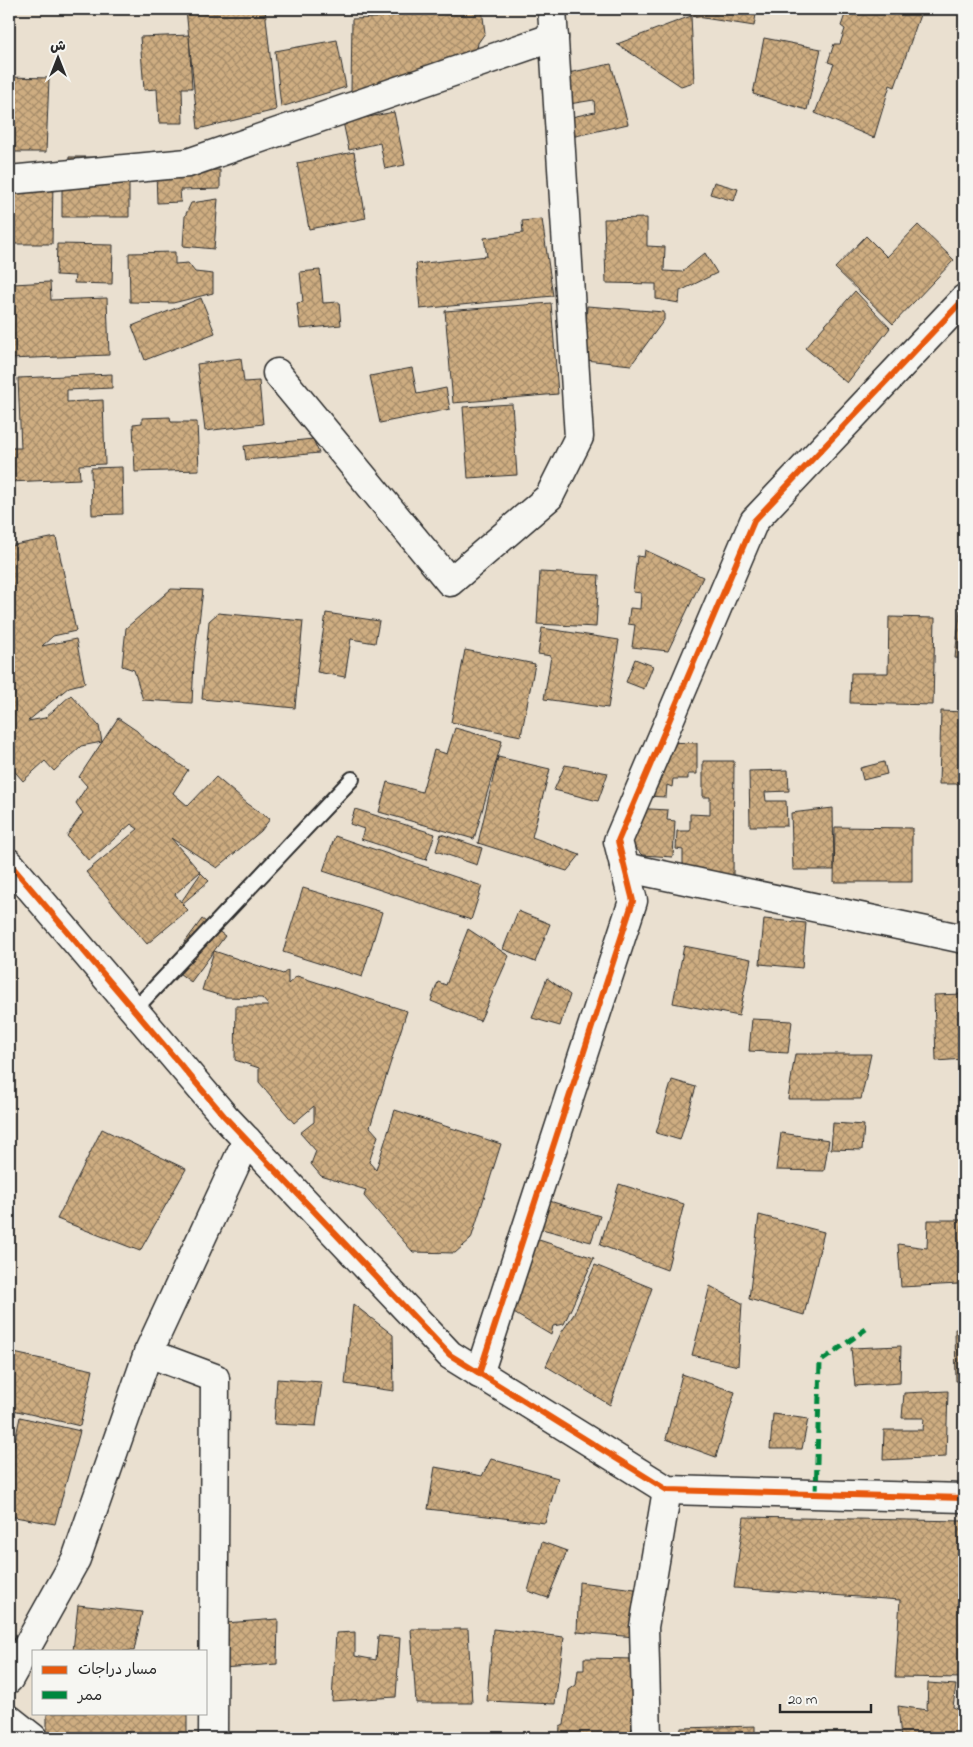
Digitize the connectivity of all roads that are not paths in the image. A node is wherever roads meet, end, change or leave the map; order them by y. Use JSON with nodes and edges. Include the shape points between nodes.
{"nodes":[{"id":1,"x":552,"y":9,"type":"edge"},
{"id":2,"x":554,"y":37,"type":"junction"},
{"id":3,"x":9,"y":180,"type":"edge"},
{"id":4,"x":964,"y":299,"type":"edge"},
{"id":5,"x":277,"y":373,"type":"dead end"},
{"id":6,"x":352,"y":779,"type":"dead end"},
{"id":7,"x":9,"y":863,"type":"edge"},
{"id":8,"x":624,"y":867,"type":"junction"},
{"id":9,"x":964,"y":939,"type":"edge"},
{"id":10,"x":134,"y":1010,"type":"junction"},
{"id":11,"x":247,"y":1140,"type":"junction"},
{"id":12,"x":148,"y":1353,"type":"junction"},
{"id":13,"x":479,"y":1374,"type":"junction"},
{"id":14,"x":667,"y":1490,"type":"junction"},
{"id":15,"x":964,"y":1498,"type":"edge"},
{"id":16,"x":9,"y":1679,"type":"edge"},
{"id":17,"x":9,"y":1719,"type":"edge"},
{"id":18,"x":33,"y":1738,"type":"edge"},
{"id":19,"x":213,"y":1738,"type":"edge"},
{"id":20,"x":647,"y":1738,"type":"edge"}],
"edges":[{"from":1,"to":2,"type":"street"},
{"from":2,"to":3,"type":"street","via":[[188,162]]},
{"from":2,"to":5,"type":"street","via":[[579,438],[549,497],[450,582]]},
{"from":4,"to":8,"type":"street","via":[[754,521],[618,842]]},
{"from":6,"to":10,"type":"lane"},
{"from":7,"to":10,"type":"street"},
{"from":8,"to":9,"type":"street"},
{"from":8,"to":13,"type":"street","via":[[633,901]]},
{"from":10,"to":11,"type":"street"},
{"from":11,"to":12,"type":"street"},
{"from":11,"to":13,"type":"street","via":[[450,1355]]},
{"from":12,"to":16,"type":"street","via":[[76,1559]]},
{"from":12,"to":19,"type":"street","via":[[215,1378]]},
{"from":13,"to":14,"type":"street"},
{"from":14,"to":15,"type":"street"},
{"from":14,"to":20,"type":"street","via":[[644,1627]]},
{"from":17,"to":18,"type":"street"}]}
